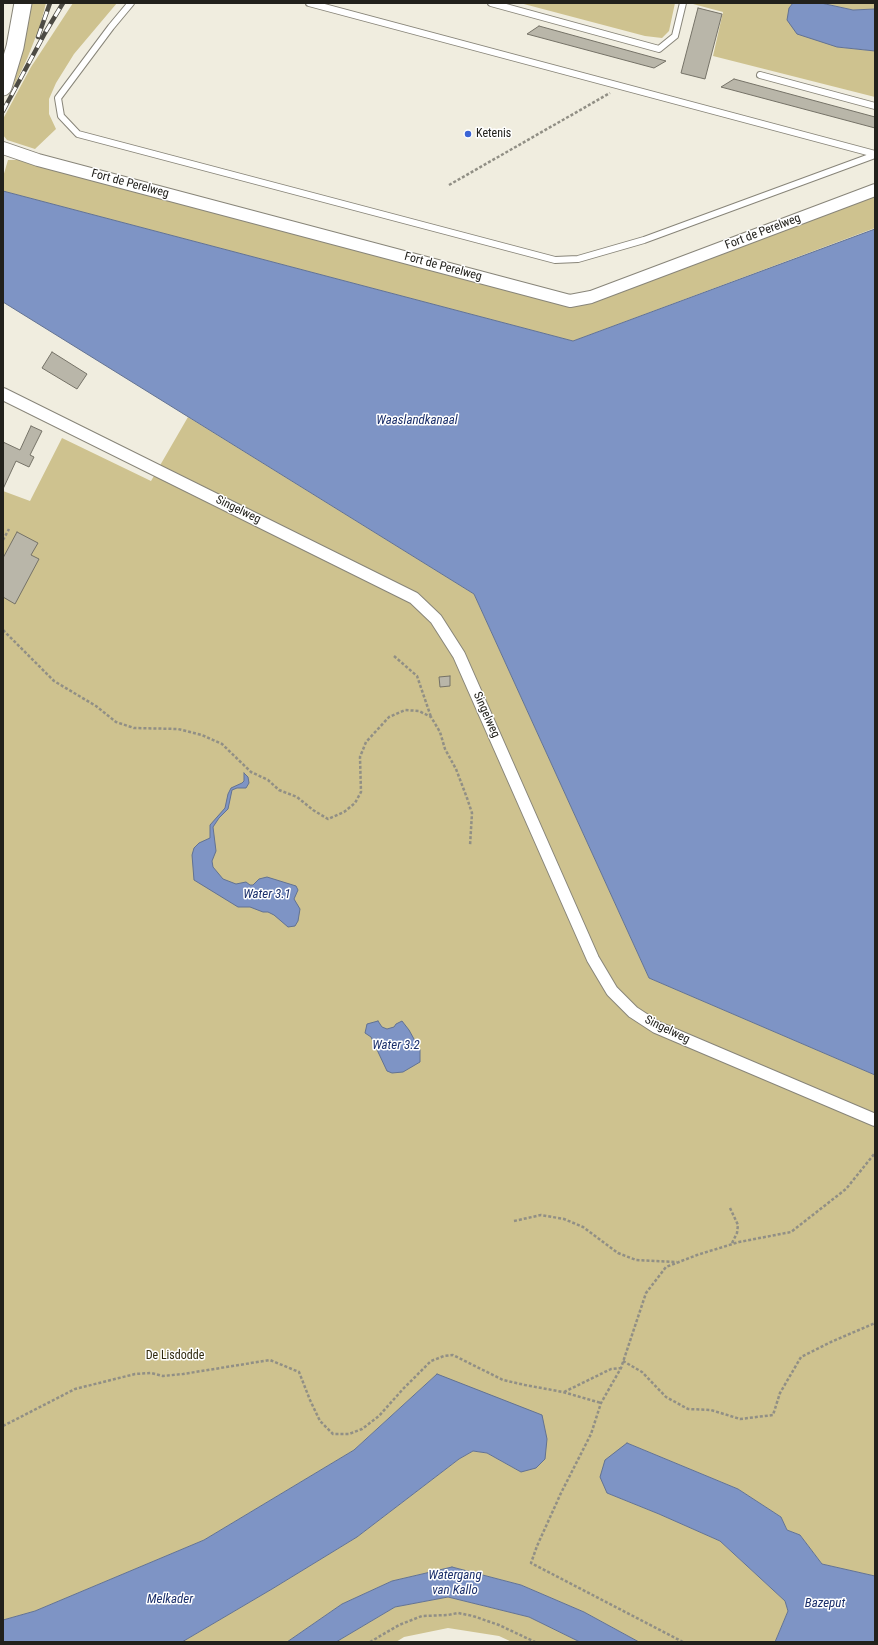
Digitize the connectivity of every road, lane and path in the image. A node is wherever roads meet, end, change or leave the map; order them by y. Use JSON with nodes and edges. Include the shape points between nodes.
{"nodes":[{"id":1,"x":23,"y":3,"type":"edge"},
{"id":2,"x":131,"y":3,"type":"edge"},
{"id":3,"x":309,"y":3,"type":"edge"},
{"id":4,"x":491,"y":3,"type":"edge"},
{"id":5,"x":683,"y":3,"type":"edge"},
{"id":6,"x":760,"y":75,"type":"dead end"},
{"id":7,"x":622,"y":86,"type":"junction"},
{"id":8,"x":3,"y":87,"type":"edge"},
{"id":9,"x":875,"y":106,"type":"edge"},
{"id":10,"x":3,"y":148,"type":"edge"},
{"id":11,"x":875,"y":154,"type":"edge"},
{"id":12,"x":449,"y":185,"type":"dead end"},
{"id":13,"x":875,"y":190,"type":"edge"},
{"id":14,"x":3,"y":394,"type":"edge"},
{"id":15,"x":9,"y":529,"type":"dead end"},
{"id":16,"x":3,"y":540,"type":"edge"},
{"id":17,"x":3,"y":630,"type":"edge"},
{"id":18,"x":394,"y":656,"type":"dead end"},
{"id":19,"x":431,"y":717,"type":"junction"},
{"id":20,"x":470,"y":846,"type":"dead end"},
{"id":21,"x":875,"y":1120,"type":"edge"},
{"id":22,"x":875,"y":1152,"type":"edge"},
{"id":23,"x":730,"y":1208,"type":"dead end"},
{"id":24,"x":514,"y":1221,"type":"dead end"},
{"id":25,"x":732,"y":1244,"type":"junction"},
{"id":26,"x":679,"y":1262,"type":"junction"},
{"id":27,"x":875,"y":1323,"type":"edge"},
{"id":28,"x":623,"y":1361,"type":"junction"},
{"id":29,"x":621,"y":1368,"type":"junction"},
{"id":30,"x":563,"y":1392,"type":"junction"},
{"id":31,"x":601,"y":1403,"type":"junction"},
{"id":32,"x":3,"y":1426,"type":"edge"},
{"id":33,"x":370,"y":1642,"type":"edge"},
{"id":34,"x":535,"y":1642,"type":"edge"},
{"id":35,"x":683,"y":1642,"type":"edge"}],
"edges":[{"from":1,"to":8,"type":"main road","via":[[15,47]]},
{"from":2,"to":11,"type":"lane","via":[[110,27],[58,98],[61,116],[78,134],[555,260],[578,259],[644,240]]},
{"from":3,"to":7,"type":"lane"},
{"from":4,"to":5,"type":"lane","via":[[659,49],[675,36]]},
{"from":6,"to":9,"type":"lane"},
{"from":7,"to":11,"type":"lane"},
{"from":7,"to":12,"type":"path"},
{"from":10,"to":13,"type":"street","name":"Fort de Perelweg","via":[[38,160],[570,300],[591,297]]},
{"from":14,"to":21,"type":"street","name":"Singelweg","via":[[414,598],[436,618],[459,655],[593,959],[612,991],[632,1012],[656,1027]]},
{"from":15,"to":16,"type":"path"},
{"from":17,"to":19,"type":"path","via":[[54,681],[96,706],[116,722],[134,728],[178,729],[202,735],[222,744],[251,772],[268,780],[279,790],[298,797],[328,819],[344,812],[355,803],[361,792],[360,757],[366,742],[389,717],[406,710],[418,711]]},
{"from":18,"to":19,"type":"path","via":[[417,676]]},
{"from":19,"to":20,"type":"path","via":[[456,769],[472,813]]},
{"from":22,"to":25,"type":"path","via":[[846,1189],[791,1232]]},
{"from":23,"to":25,"type":"path","via":[[738,1225]]},
{"from":24,"to":26,"type":"path","via":[[541,1216],[564,1218],[583,1227],[618,1253],[636,1260]]},
{"from":25,"to":26,"type":"path"},
{"from":26,"to":28,"type":"path","via":[[666,1267],[646,1293]]},
{"from":27,"to":28,"type":"path","via":[[801,1357],[780,1393],[773,1414],[740,1419],[711,1410],[688,1409],[666,1397],[642,1372]]},
{"from":28,"to":29,"type":"path"},
{"from":29,"to":30,"type":"path","via":[[611,1369]]},
{"from":29,"to":31,"type":"path"},
{"from":30,"to":31,"type":"path"},
{"from":30,"to":32,"type":"path","via":[[503,1380],[453,1355],[444,1356],[431,1360],[379,1416],[362,1429],[349,1434],[333,1434],[320,1421],[299,1372],[270,1360],[163,1376],[151,1373],[135,1374],[75,1389]]},
{"from":31,"to":35,"type":"path","via":[[591,1434],[536,1546],[531,1563]]},
{"from":33,"to":34,"type":"path","via":[[422,1616],[458,1613],[499,1625]]}]}
